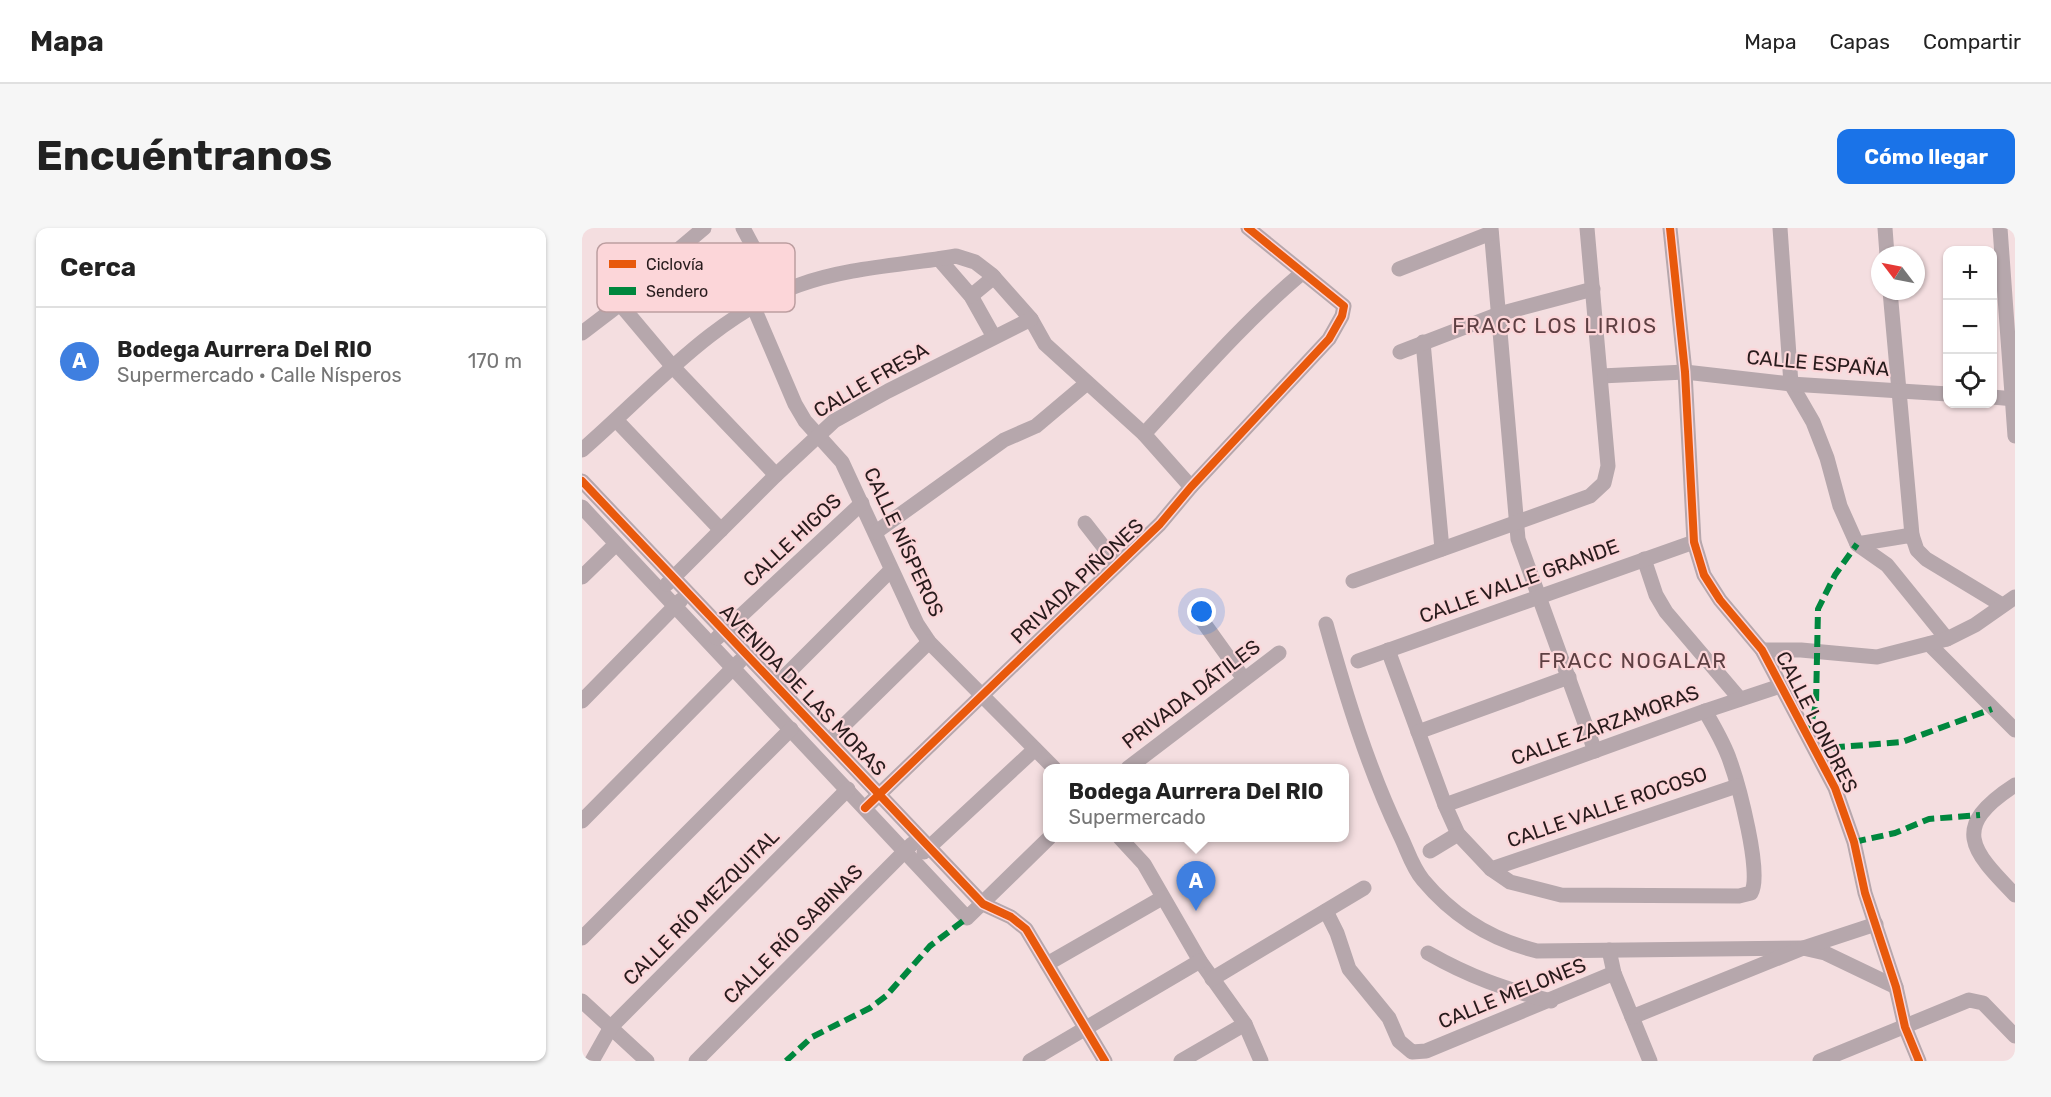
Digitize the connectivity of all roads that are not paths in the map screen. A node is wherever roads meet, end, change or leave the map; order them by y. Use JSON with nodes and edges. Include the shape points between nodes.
{"nodes":[{"id":1,"x":704,"y":228,"type":"edge"},
{"id":2,"x":1248,"y":228,"type":"edge"},
{"id":3,"x":1587,"y":228,"type":"edge"},
{"id":4,"x":1670,"y":228,"type":"edge"},
{"id":5,"x":1780,"y":228,"type":"edge"},
{"id":6,"x":1885,"y":228,"type":"edge"},
{"id":7,"x":2000,"y":228,"type":"edge"},
{"id":8,"x":1491,"y":231,"type":"edge"},
{"id":9,"x":686,"y":243,"type":"edge"},
{"id":10,"x":1886,"y":246,"type":"edge"},
{"id":11,"x":939,"y":259,"type":"junction"},
{"id":12,"x":1399,"y":269,"type":"dead end"},
{"id":13,"x":1302,"y":273,"type":"junction"},
{"id":14,"x":994,"y":277,"type":"junction"},
{"id":15,"x":795,"y":288,"type":"edge"},
{"id":16,"x":1593,"y":289,"type":"junction"},
{"id":17,"x":970,"y":296,"type":"junction"},
{"id":18,"x":1891,"y":300,"type":"edge"},
{"id":19,"x":610,"y":312,"type":"edge"},
{"id":20,"x":627,"y":312,"type":"edge"},
{"id":21,"x":747,"y":312,"type":"edge"},
{"id":22,"x":756,"y":312,"type":"edge"},
{"id":23,"x":1499,"y":314,"type":"junction"},
{"id":24,"x":1031,"y":320,"type":"junction"},
{"id":25,"x":582,"y":333,"type":"edge"},
{"id":26,"x":994,"y":337,"type":"junction"},
{"id":27,"x":1423,"y":342,"type":"junction"},
{"id":28,"x":1400,"y":352,"type":"dead end"},
{"id":29,"x":673,"y":367,"type":"junction"},
{"id":30,"x":1685,"y":372,"type":"junction"},
{"id":31,"x":1601,"y":376,"type":"junction"},
{"id":32,"x":1087,"y":383,"type":"junction"},
{"id":33,"x":1791,"y":384,"type":"junction"},
{"id":34,"x":1899,"y":391,"type":"junction"},
{"id":35,"x":1943,"y":394,"type":"edge"},
{"id":36,"x":1997,"y":397,"type":"edge"},
{"id":37,"x":2013,"y":399,"type":"edge"},
{"id":38,"x":617,"y":421,"type":"junction"},
{"id":39,"x":1144,"y":434,"type":"junction"},
{"id":40,"x":818,"y":435,"type":"junction"},
{"id":41,"x":2015,"y":436,"type":"edge"},
{"id":42,"x":582,"y":450,"type":"edge"},
{"id":43,"x":776,"y":475,"type":"junction"},
{"id":44,"x":582,"y":481,"type":"edge"},
{"id":45,"x":1191,"y":487,"type":"junction"},
{"id":46,"x":862,"y":503,"type":"junction"},
{"id":47,"x":582,"y":507,"type":"edge"},
{"id":48,"x":1515,"y":521,"type":"junction"},
{"id":49,"x":1085,"y":523,"type":"dead end"},
{"id":50,"x":721,"y":530,"type":"junction"},
{"id":51,"x":876,"y":532,"type":"junction"},
{"id":52,"x":1912,"y":535,"type":"junction"},
{"id":53,"x":1694,"y":542,"type":"junction"},
{"id":54,"x":616,"y":544,"type":"junction"},
{"id":55,"x":1857,"y":544,"type":"junction"},
{"id":56,"x":1442,"y":549,"type":"junction"},
{"id":57,"x":1644,"y":559,"type":"junction"},
{"id":58,"x":1117,"y":564,"type":"junction"},
{"id":59,"x":891,"y":570,"type":"junction"},
{"id":60,"x":582,"y":577,"type":"edge"},
{"id":61,"x":673,"y":579,"type":"junction"},
{"id":62,"x":1353,"y":581,"type":"dead end"},
{"id":63,"x":660,"y":590,"type":"junction"},
{"id":64,"x":688,"y":594,"type":"junction"},
{"id":65,"x":1540,"y":596,"type":"junction"},
{"id":66,"x":2008,"y":601,"type":"edge"},
{"id":67,"x":674,"y":606,"type":"junction"},
{"id":68,"x":1196,"y":612,"type":"dead end"},
{"id":69,"x":1326,"y":624,"type":"dead end"},
{"id":70,"x":724,"y":632,"type":"junction"},
{"id":71,"x":1947,"y":639,"type":"junction"},
{"id":72,"x":929,"y":642,"type":"junction"},
{"id":73,"x":710,"y":644,"type":"junction"},
{"id":74,"x":1929,"y":644,"type":"junction"},
{"id":75,"x":1388,"y":650,"type":"junction"},
{"id":76,"x":1762,"y":650,"type":"junction"},
{"id":77,"x":1279,"y":653,"type":"dead end"},
{"id":78,"x":746,"y":654,"type":"junction"},
{"id":79,"x":1358,"y":661,"type":"dead end"},
{"id":80,"x":733,"y":668,"type":"junction"},
{"id":81,"x":1569,"y":677,"type":"junction"},
{"id":82,"x":1244,"y":679,"type":"junction"},
{"id":83,"x":776,"y":685,"type":"junction"},
{"id":84,"x":1780,"y":686,"type":"junction"},
{"id":85,"x":981,"y":695,"type":"junction"},
{"id":86,"x":1740,"y":699,"type":"junction"},
{"id":87,"x":582,"y":701,"type":"edge"},
{"id":88,"x":1705,"y":711,"type":"junction"},
{"id":89,"x":790,"y":729,"type":"junction"},
{"id":90,"x":2015,"y":730,"type":"edge"},
{"id":91,"x":1418,"y":732,"type":"junction"},
{"id":92,"x":829,"y":740,"type":"junction"},
{"id":93,"x":1035,"y":749,"type":"junction"},
{"id":94,"x":1595,"y":751,"type":"junction"},
{"id":95,"x":1050,"y":764,"type":"edge"},
{"id":96,"x":1133,"y":764,"type":"edge"},
{"id":97,"x":2015,"y":785,"type":"edge"},
{"id":98,"x":1737,"y":786,"type":"junction"},
{"id":99,"x":848,"y":789,"type":"junction"},
{"id":100,"x":879,"y":793,"type":"junction"},
{"id":101,"x":1445,"y":805,"type":"junction"},
{"id":102,"x":866,"y":808,"type":"junction"},
{"id":103,"x":582,"y":821,"type":"edge"},
{"id":104,"x":1458,"y":834,"type":"junction"},
{"id":105,"x":925,"y":841,"type":"junction"},
{"id":106,"x":1044,"y":842,"type":"edge"},
{"id":107,"x":1124,"y":842,"type":"edge"},
{"id":108,"x":1430,"y":851,"type":"dead end"},
{"id":109,"x":910,"y":855,"type":"junction"},
{"id":110,"x":1491,"y":869,"type":"junction"},
{"id":111,"x":1364,"y":888,"type":"dead end"},
{"id":112,"x":2015,"y":895,"type":"edge"},
{"id":113,"x":1162,"y":898,"type":"junction"},
{"id":114,"x":983,"y":904,"type":"junction"},
{"id":115,"x":1326,"y":911,"type":"junction"},
{"id":116,"x":1876,"y":924,"type":"junction"},
{"id":117,"x":582,"y":938,"type":"edge"},
{"id":118,"x":1803,"y":948,"type":"junction"},
{"id":119,"x":1609,"y":950,"type":"junction"},
{"id":120,"x":1428,"y":953,"type":"dead end"},
{"id":121,"x":1200,"y":961,"type":"junction"},
{"id":122,"x":1047,"y":964,"type":"junction"},
{"id":123,"x":1614,"y":973,"type":"junction"},
{"id":124,"x":1212,"y":979,"type":"junction"},
{"id":125,"x":1896,"y":987,"type":"junction"},
{"id":126,"x":582,"y":1001,"type":"edge"},
{"id":127,"x":1551,"y":1001,"type":"junction"},
{"id":128,"x":1632,"y":1017,"type":"junction"},
{"id":129,"x":1245,"y":1024,"type":"junction"},
{"id":130,"x":611,"y":1027,"type":"junction"},
{"id":131,"x":1085,"y":1028,"type":"junction"},
{"id":132,"x":1905,"y":1028,"type":"junction"},
{"id":133,"x":2015,"y":1035,"type":"edge"},
{"id":134,"x":592,"y":1061,"type":"edge"},
{"id":135,"x":647,"y":1061,"type":"edge"},
{"id":136,"x":696,"y":1061,"type":"edge"},
{"id":137,"x":1030,"y":1061,"type":"edge"},
{"id":138,"x":1105,"y":1061,"type":"edge"},
{"id":139,"x":1181,"y":1061,"type":"edge"},
{"id":140,"x":1261,"y":1061,"type":"edge"},
{"id":141,"x":1650,"y":1061,"type":"edge"},
{"id":142,"x":1820,"y":1061,"type":"edge"},
{"id":143,"x":1919,"y":1061,"type":"edge"}],
"edges":[{"from":1,"to":9,"type":"street"},
{"from":2,"to":13,"type":"street","name":"PRIVADA PIÑONES"},
{"from":3,"to":16,"type":"street"},
{"from":4,"to":30,"type":"street","name":"CALLE LONDRES"},
{"from":5,"to":33,"type":"street"},
{"from":6,"to":10,"type":"street"},
{"from":7,"to":37,"type":"street"},
{"from":8,"to":12,"type":"street"},
{"from":8,"to":23,"type":"street"},
{"from":11,"to":14,"type":"street","via":[[966,258]]},
{"from":11,"to":15,"type":"street","via":[[839,274]]},
{"from":11,"to":17,"type":"street"},
{"from":13,"to":39,"type":"street"},
{"from":13,"to":45,"type":"street","name":"PRIVADA PIÑONES","via":[[1341,302],[1345,310],[1342,316],[1329,339]]},
{"from":14,"to":17,"type":"street"},
{"from":14,"to":24,"type":"street"},
{"from":16,"to":23,"type":"street"},
{"from":16,"to":31,"type":"street"},
{"from":17,"to":26,"type":"street"},
{"from":18,"to":34,"type":"street"},
{"from":19,"to":25,"type":"street"},
{"from":20,"to":29,"type":"street"},
{"from":21,"to":29,"type":"street","via":[[711,334]]},
{"from":22,"to":40,"type":"street","name":"CALLE NÍSPEROS","via":[[795,404]]},
{"from":23,"to":27,"type":"street"},
{"from":23,"to":48,"type":"street"},
{"from":24,"to":26,"type":"street","name":"CALLE FRESA"},
{"from":24,"to":32,"type":"street","via":[[1045,344]]},
{"from":26,"to":40,"type":"street","name":"CALLE FRESA","via":[[834,421]]},
{"from":27,"to":28,"type":"street"},
{"from":27,"to":56,"type":"street"},
{"from":29,"to":38,"type":"street"},
{"from":29,"to":43,"type":"street"},
{"from":30,"to":31,"type":"street","name":"CALLE ESPAÑA"},
{"from":30,"to":33,"type":"street","name":"CALLE ESPAÑA"},
{"from":30,"to":53,"type":"street","name":"CALLE LONDRES"},
{"from":31,"to":48,"type":"street","via":[[1608,466],[1604,483],[1581,500]]},
{"from":32,"to":39,"type":"street"},
{"from":32,"to":51,"type":"street","via":[[1036,426],[1004,440]]},
{"from":33,"to":34,"type":"street","name":"CALLE ESPAÑA"},
{"from":33,"to":55,"type":"street","via":[[1813,422],[1840,506]]},
{"from":34,"to":35,"type":"street","name":"CALLE ESPAÑA"},
{"from":34,"to":52,"type":"street"},
{"from":36,"to":37,"type":"street"},
{"from":37,"to":41,"type":"street"},
{"from":38,"to":42,"type":"street"},
{"from":38,"to":50,"type":"street"},
{"from":39,"to":45,"type":"street"},
{"from":40,"to":43,"type":"street","name":"CALLE FRESA"},
{"from":40,"to":46,"type":"street","name":"CALLE NÍSPEROS","via":[[842,462]]},
{"from":43,"to":50,"type":"street","name":"CALLE FRESA"},
{"from":44,"to":61,"type":"street","name":"AVENIDA DE LAS MORAS"},
{"from":45,"to":58,"type":"street","name":"PRIVADA PIÑONES","via":[[1160,524]]},
{"from":46,"to":51,"type":"street","name":"CALLE NÍSPEROS"},
{"from":46,"to":70,"type":"street","name":"CALLE HIGOS"},
{"from":47,"to":54,"type":"street","name":"AVENIDA DE LAS MORAS"},
{"from":48,"to":56,"type":"street"},
{"from":48,"to":65,"type":"street","via":[[1521,549]]},
{"from":49,"to":58,"type":"street","name":"PRIVADA PIÑONES"},
{"from":50,"to":61,"type":"street","name":"CALLE FRESA"},
{"from":51,"to":59,"type":"street","name":"CALLE NÍSPEROS"},
{"from":52,"to":55,"type":"street"},
{"from":52,"to":66,"type":"street","via":[[1917,550],[1926,559]]},
{"from":53,"to":57,"type":"street","name":"CALLE VALLE GRANDE"},
{"from":53,"to":76,"type":"street","name":"CALLE LONDRES","via":[[1704,575]]},
{"from":54,"to":60,"type":"street"},
{"from":54,"to":63,"type":"street","name":"AVENIDA DE LAS MORAS"},
{"from":55,"to":71,"type":"street","via":[[1887,565]]},
{"from":56,"to":62,"type":"street"},
{"from":57,"to":65,"type":"street","name":"CALLE VALLE GRANDE"},
{"from":57,"to":86,"type":"street","via":[[1666,612]]},
{"from":58,"to":85,"type":"street","name":"PRIVADA PIÑONES"},
{"from":59,"to":72,"type":"street","name":"CALLE NÍSPEROS"},
{"from":59,"to":83,"type":"street"},
{"from":61,"to":63,"type":"street","name":"CALLE FRESA"},
{"from":61,"to":64,"type":"street","name":"AVENIDA DE LAS MORAS"},
{"from":63,"to":67,"type":"street","name":"AVENIDA DE LAS MORAS"},
{"from":64,"to":67,"type":"street"},
{"from":64,"to":70,"type":"street","name":"AVENIDA DE LAS MORAS"},
{"from":65,"to":75,"type":"street","name":"CALLE VALLE GRANDE"},
{"from":65,"to":81,"type":"street"},
{"from":66,"to":71,"type":"street"},
{"from":67,"to":73,"type":"street","name":"AVENIDA DE LAS MORAS"},
{"from":67,"to":87,"type":"street"},
{"from":68,"to":82,"type":"street"},
{"from":69,"to":119,"type":"street","via":[[1380,794],[1421,878],[1460,915],[1502,941],[1537,951]]},
{"from":70,"to":73,"type":"street","name":"CALLE HIGOS"},
{"from":70,"to":78,"type":"street","name":"AVENIDA DE LAS MORAS"},
{"from":71,"to":74,"type":"street"},
{"from":72,"to":85,"type":"street","name":"CALLE NÍSPEROS"},
{"from":72,"to":92,"type":"street"},
{"from":73,"to":80,"type":"street","name":"AVENIDA DE LAS MORAS"},
{"from":74,"to":76,"type":"street","via":[[1877,657]]},
{"from":74,"to":90,"type":"street"},
{"from":75,"to":79,"type":"street","name":"CALLE VALLE GRANDE"},
{"from":75,"to":91,"type":"street"},
{"from":76,"to":84,"type":"street","name":"CALLE LONDRES"},
{"from":77,"to":82,"type":"street","name":"PRIVADA DÁTILES"},
{"from":78,"to":80,"type":"street"},
{"from":78,"to":83,"type":"street","name":"AVENIDA DE LAS MORAS"},
{"from":80,"to":89,"type":"street","name":"AVENIDA DE LAS MORAS"},
{"from":80,"to":103,"type":"street"},
{"from":81,"to":91,"type":"street"},
{"from":81,"to":94,"type":"street"},
{"from":82,"to":96,"type":"street","name":"PRIVADA DÁTILES"},
{"from":83,"to":92,"type":"street","name":"AVENIDA DE LAS MORAS"},
{"from":84,"to":86,"type":"street","name":"CALLE ZARZAMORAS"},
{"from":84,"to":116,"type":"street","name":"CALLE LONDRES","via":[[1835,788]]},
{"from":85,"to":93,"type":"street","name":"CALLE NÍSPEROS"},
{"from":85,"to":100,"type":"street","name":"PRIVADA PIÑONES"},
{"from":86,"to":88,"type":"street","name":"CALLE ZARZAMORAS"},
{"from":88,"to":94,"type":"street","name":"CALLE ZARZAMORAS"},
{"from":88,"to":98,"type":"street","via":[[1722,742]]},
{"from":89,"to":99,"type":"street","name":"AVENIDA DE LAS MORAS"},
{"from":89,"to":117,"type":"street"},
{"from":91,"to":101,"type":"street"},
{"from":92,"to":100,"type":"street","name":"AVENIDA DE LAS MORAS"},
{"from":93,"to":95,"type":"street","name":"CALLE NÍSPEROS"},
{"from":93,"to":105,"type":"street","name":"CALLE RÍO SABINAS"},
{"from":94,"to":101,"type":"street","name":"CALLE ZARZAMORAS"},
{"from":97,"to":112,"type":"street","via":[[1980,815],[1973,831],[1976,850]]},
{"from":98,"to":110,"type":"street","name":"CALLE VALLE ROCOSO"},
{"from":98,"to":110,"type":"street","via":[[1755,872],[1755,886],[1748,896],[1561,895],[1510,882]]},
{"from":99,"to":102,"type":"street","name":"AVENIDA DE LAS MORAS"},
{"from":99,"to":130,"type":"street","name":"CALLE RÍO MEZQUITAL"},
{"from":100,"to":102,"type":"street","name":"PRIVADA PIÑONES"},
{"from":100,"to":105,"type":"street","name":"AVENIDA DE LAS MORAS"},
{"from":101,"to":104,"type":"street"},
{"from":102,"to":109,"type":"street","name":"AVENIDA DE LAS MORAS"},
{"from":104,"to":108,"type":"street"},
{"from":104,"to":110,"type":"street"},
{"from":105,"to":109,"type":"street","name":"CALLE RÍO SABINAS"},
{"from":105,"to":114,"type":"street","name":"AVENIDA DE LAS MORAS"},
{"from":106,"to":114,"type":"street"},
{"from":107,"to":113,"type":"street","via":[[1144,864]]},
{"from":109,"to":114,"type":"street","name":"AVENIDA DE LAS MORAS","via":[[967,918]]},
{"from":109,"to":136,"type":"street","name":"CALLE RÍO SABINAS"},
{"from":111,"to":115,"type":"street"},
{"from":113,"to":121,"type":"street"},
{"from":113,"to":122,"type":"street"},
{"from":114,"to":122,"type":"street","name":"AVENIDA DE LAS MORAS","via":[[1021,923]]},
{"from":115,"to":124,"type":"street"},
{"from":115,"to":127,"type":"street","name":"CALLE MELONES","via":[[1348,969],[1389,1018],[1400,1041],[1413,1052],[1426,1051]]},
{"from":116,"to":118,"type":"street"},
{"from":116,"to":125,"type":"street","name":"CALLE LONDRES"},
{"from":118,"to":119,"type":"street"},
{"from":118,"to":125,"type":"street","via":[[1825,953]]},
{"from":118,"to":128,"type":"street"},
{"from":119,"to":123,"type":"street"},
{"from":120,"to":127,"type":"street","via":[[1499,988]]},
{"from":121,"to":124,"type":"street"},
{"from":121,"to":131,"type":"street"},
{"from":122,"to":131,"type":"street","name":"AVENIDA DE LAS MORAS"},
{"from":123,"to":127,"type":"street","name":"CALLE MELONES"},
{"from":123,"to":128,"type":"street"},
{"from":124,"to":129,"type":"street"},
{"from":125,"to":132,"type":"street","name":"CALLE LONDRES"},
{"from":126,"to":130,"type":"street"},
{"from":128,"to":141,"type":"street"},
{"from":129,"to":139,"type":"street"},
{"from":129,"to":140,"type":"street"},
{"from":130,"to":134,"type":"street","name":"CALLE RÍO MEZQUITAL"},
{"from":130,"to":135,"type":"street"},
{"from":131,"to":137,"type":"street"},
{"from":131,"to":138,"type":"street","name":"AVENIDA DE LAS MORAS"},
{"from":132,"to":133,"type":"street","via":[[1969,1000],[1983,1003]]},
{"from":132,"to":142,"type":"street"},
{"from":132,"to":143,"type":"street","name":"CALLE LONDRES"}]}
